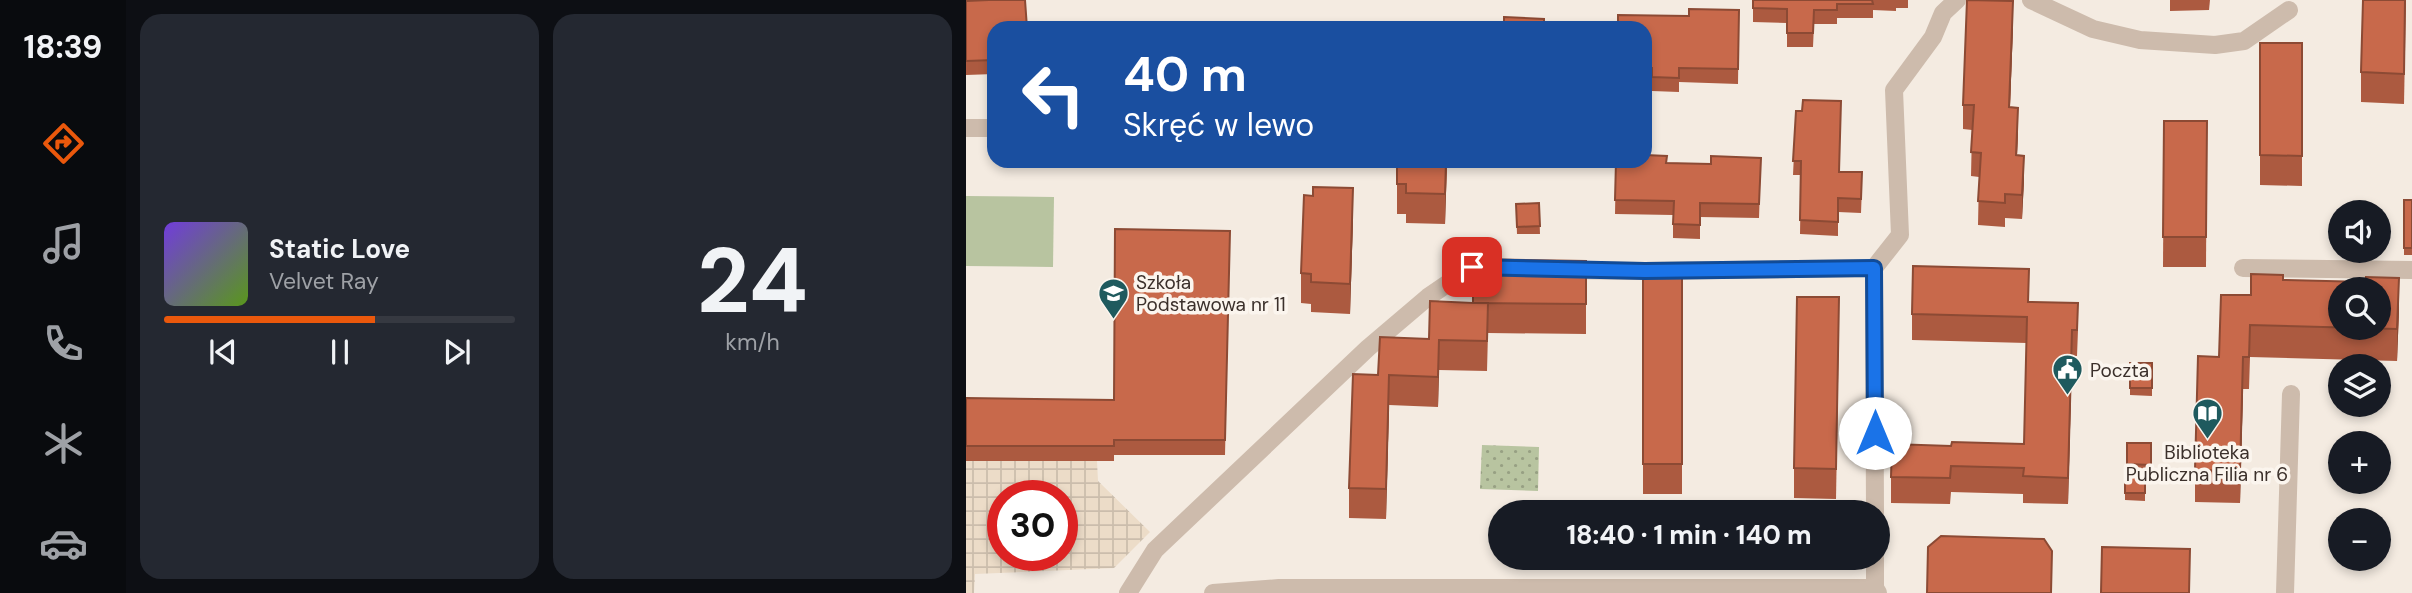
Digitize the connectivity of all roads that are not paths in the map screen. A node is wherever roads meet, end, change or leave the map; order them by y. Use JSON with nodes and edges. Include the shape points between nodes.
{"nodes":[{"id":1,"x":1957,"y":0,"type":"edge"},
{"id":2,"x":2031,"y":0,"type":"edge"},
{"id":3,"x":2289,"y":10,"type":"dead end"},
{"id":4,"x":966,"y":128,"type":"edge"},
{"id":5,"x":987,"y":128,"type":"edge"},
{"id":6,"x":1513,"y":268,"type":"edge"},
{"id":7,"x":1874,"y":268,"type":"junction"},
{"id":8,"x":2243,"y":268,"type":"dead end"},
{"id":9,"x":1540,"y":269,"type":"edge"},
{"id":10,"x":2412,"y":270,"type":"edge"},
{"id":11,"x":2291,"y":394,"type":"dead end"},
{"id":12,"x":1875,"y":500,"type":"edge"},
{"id":13,"x":1876,"y":570,"type":"edge"},
{"id":14,"x":1877,"y":591,"type":"edge"},
{"id":15,"x":1128,"y":593,"type":"edge"},
{"id":16,"x":1213,"y":593,"type":"edge"},
{"id":17,"x":2285,"y":593,"type":"edge"}],
"edges":[{"from":1,"to":7,"type":"street","via":[[1943,13],[1933,37],[1894,90],[1900,235]]},
{"from":2,"to":3,"type":"street","via":[[2093,29],[2140,40],[2216,45],[2244,41]]},
{"from":4,"to":5,"type":"street"},
{"from":6,"to":15,"type":"street","via":[[1472,267],[1428,297],[1155,550]]},
{"from":7,"to":9,"type":"street"},
{"from":7,"to":12,"type":"street"},
{"from":8,"to":10,"type":"street"},
{"from":11,"to":17,"type":"street"},
{"from":13,"to":14,"type":"street"},
{"from":14,"to":16,"type":"street","via":[[1279,588]]}]}
